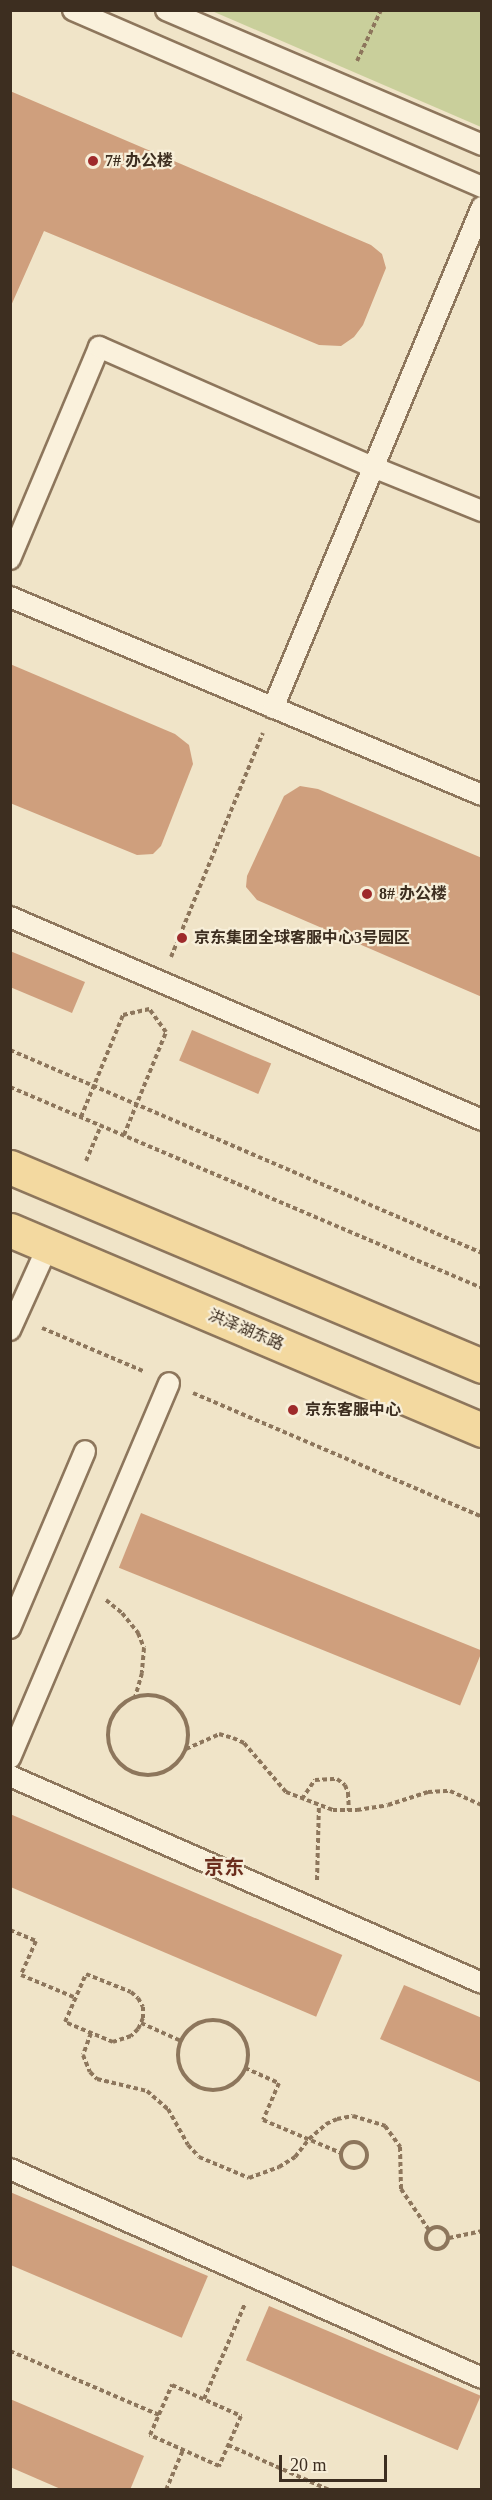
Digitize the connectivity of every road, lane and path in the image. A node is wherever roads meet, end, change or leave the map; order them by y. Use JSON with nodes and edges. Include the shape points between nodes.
{"nodes":[{"id":1,"x":73,"y":10,"type":"edge"},
{"id":2,"x":166,"y":10,"type":"edge"},
{"id":3,"x":381,"y":10,"type":"edge"},
{"id":4,"x":345,"y":87,"type":"junction"},
{"id":5,"x":482,"y":145,"type":"edge"},
{"id":6,"x":482,"y":187,"type":"edge"},
{"id":7,"x":482,"y":207,"type":"edge"},
{"id":8,"x":373,"y":467,"type":"junction"},
{"id":9,"x":482,"y":511,"type":"edge"},
{"id":10,"x":10,"y":559,"type":"edge"},
{"id":11,"x":10,"y":597,"type":"edge"},
{"id":12,"x":273,"y":708,"type":"junction"},
{"id":13,"x":482,"y":795,"type":"edge"},
{"id":14,"x":10,"y":917,"type":"edge"},
{"id":15,"x":161,"y":981,"type":"junction"},
{"id":16,"x":149,"y":1009,"type":"junction"},
{"id":17,"x":10,"y":1050,"type":"edge"},
{"id":18,"x":94,"y":1086,"type":"junction"},
{"id":19,"x":10,"y":1087,"type":"edge"},
{"id":20,"x":136,"y":1104,"type":"junction"},
{"id":21,"x":81,"y":1118,"type":"junction"},
{"id":22,"x":482,"y":1120,"type":"edge"},
{"id":23,"x":124,"y":1135,"type":"junction"},
{"id":24,"x":10,"y":1167,"type":"edge"},
{"id":25,"x":10,"y":1230,"type":"edge"},
{"id":26,"x":48,"y":1246,"type":"junction"},
{"id":27,"x":482,"y":1253,"type":"edge"},
{"id":28,"x":482,"y":1288,"type":"edge"},
{"id":29,"x":13,"y":1324,"type":"edge"},
{"id":30,"x":482,"y":1366,"type":"edge"},
{"id":31,"x":169,"y":1383,"type":"junction"},
{"id":32,"x":482,"y":1430,"type":"edge"},
{"id":33,"x":85,"y":1451,"type":"dead end"},
{"id":34,"x":482,"y":1517,"type":"edge"},
{"id":35,"x":84,"y":1583,"type":"junction"},
{"id":36,"x":10,"y":1628,"type":"edge"},
{"id":37,"x":135,"y":1697,"type":"junction"},
{"id":38,"x":186,"y":1749,"type":"junction"},
{"id":39,"x":10,"y":1758,"type":"edge"},
{"id":40,"x":10,"y":1776,"type":"edge"},
{"id":41,"x":302,"y":1799,"type":"junction"},
{"id":42,"x":482,"y":1805,"type":"edge"},
{"id":43,"x":319,"y":1806,"type":"junction"},
{"id":44,"x":350,"y":1810,"type":"junction"},
{"id":45,"x":339,"y":1920,"type":"junction"},
{"id":46,"x":10,"y":1930,"type":"edge"},
{"id":47,"x":482,"y":1983,"type":"edge"},
{"id":48,"x":76,"y":1998,"type":"junction"},
{"id":49,"x":141,"y":2023,"type":"junction"},
{"id":50,"x":92,"y":2033,"type":"junction"},
{"id":51,"x":181,"y":2041,"type":"junction"},
{"id":52,"x":245,"y":2068,"type":"junction"},
{"id":53,"x":309,"y":2139,"type":"junction"},
{"id":54,"x":341,"y":2153,"type":"junction"},
{"id":55,"x":10,"y":2169,"type":"edge"},
{"id":56,"x":429,"y":2230,"type":"junction"},
{"id":57,"x":482,"y":2231,"type":"edge"},
{"id":58,"x":449,"y":2238,"type":"junction"},
{"id":59,"x":256,"y":2278,"type":"junction"},
{"id":60,"x":10,"y":2352,"type":"edge"},
{"id":61,"x":482,"y":2378,"type":"edge"},
{"id":62,"x":204,"y":2399,"type":"junction"},
{"id":63,"x":159,"y":2415,"type":"junction"},
{"id":64,"x":228,"y":2445,"type":"junction"},
{"id":65,"x":183,"y":2450,"type":"junction"},
{"id":66,"x":166,"y":2490,"type":"edge"},
{"id":67,"x":329,"y":2490,"type":"edge"}],
"edges":[{"from":1,"to":6,"type":"lane"},
{"from":2,"to":4,"type":"lane"},
{"from":3,"to":4,"type":"path"},
{"from":4,"to":5,"type":"lane"},
{"from":7,"to":8,"type":"lane"},
{"from":8,"to":9,"type":"lane"},
{"from":8,"to":10,"type":"lane","via":[[99,347]]},
{"from":8,"to":12,"type":"lane"},
{"from":11,"to":12,"type":"lane"},
{"from":12,"to":13,"type":"lane"},
{"from":12,"to":15,"type":"path"},
{"from":14,"to":15,"type":"lane"},
{"from":15,"to":16,"type":"path"},
{"from":15,"to":22,"type":"lane"},
{"from":16,"to":18,"type":"path","via":[[123,1015]]},
{"from":16,"to":20,"type":"path","via":[[166,1032]]},
{"from":17,"to":18,"type":"path"},
{"from":18,"to":20,"type":"path"},
{"from":18,"to":21,"type":"path"},
{"from":19,"to":21,"type":"path"},
{"from":20,"to":23,"type":"path"},
{"from":20,"to":27,"type":"path"},
{"from":21,"to":23,"type":"path"},
{"from":23,"to":28,"type":"path"},
{"from":24,"to":30,"type":"main road"},
{"from":25,"to":26,"type":"main road","name":"洪泽湖东路"},
{"from":26,"to":29,"type":"lane"},
{"from":26,"to":32,"type":"main road","name":"洪泽湖东路"},
{"from":29,"to":31,"type":"path"},
{"from":31,"to":34,"type":"path"},
{"from":31,"to":35,"type":"lane"},
{"from":33,"to":36,"type":"lane"},
{"from":35,"to":37,"type":"path","via":[[122,1613],[138,1634],[144,1648]]},
{"from":35,"to":39,"type":"lane"},
{"from":37,"to":38,"type":"path","via":[[161,1697],[182,1712],[189,1736]]},
{"from":37,"to":38,"type":"path","via":[[114,1714],[109,1727],[113,1753],[121,1764],[132,1772],[158,1773],[170,1769]]},
{"from":38,"to":41,"type":"path","via":[[219,1734],[244,1743],[286,1792]]},
{"from":40,"to":45,"type":"lane"},
{"from":41,"to":43,"type":"path"},
{"from":41,"to":44,"type":"path","via":[[315,1780],[337,1779],[345,1785]]},
{"from":42,"to":44,"type":"path","via":[[450,1791],[428,1792],[388,1805]]},
{"from":43,"to":44,"type":"path"},
{"from":43,"to":45,"type":"path","via":[[316,1877],[322,1895]]},
{"from":45,"to":47,"type":"lane"},
{"from":46,"to":48,"type":"path","via":[[36,1941],[21,1975]]},
{"from":48,"to":49,"type":"path","via":[[86,1974],[138,1998],[143,2007]]},
{"from":48,"to":50,"type":"path","via":[[65,2022]]},
{"from":49,"to":50,"type":"path","via":[[123,2040],[113,2042]]},
{"from":49,"to":51,"type":"path"},
{"from":50,"to":53,"type":"path","via":[[83,2055],[90,2072],[104,2082],[139,2088],[160,2100],[199,2157],[249,2178],[279,2168],[295,2157]]},
{"from":51,"to":52,"type":"path","via":[[192,2026],[203,2021],[226,2023],[243,2038],[247,2049]]},
{"from":51,"to":52,"type":"path","via":[[177,2057],[180,2068],[195,2085],[206,2089],[228,2086]]},
{"from":52,"to":53,"type":"path","via":[[279,2083],[263,2120]]},
{"from":53,"to":54,"type":"path"},
{"from":53,"to":56,"type":"path","via":[[326,2124],[353,2115],[385,2126],[400,2148],[401,2189]]},
{"from":54,"to":54,"type":"path","via":[[353,2142],[364,2147],[367,2155],[364,2163],[353,2168],[343,2162]]},
{"from":55,"to":59,"type":"lane"},
{"from":56,"to":58,"type":"path","via":[[440,2227]]},
{"from":56,"to":58,"type":"path","via":[[426,2240],[433,2248],[444,2247]]},
{"from":57,"to":58,"type":"path"},
{"from":59,"to":61,"type":"lane"},
{"from":59,"to":62,"type":"path"},
{"from":60,"to":63,"type":"path"},
{"from":62,"to":63,"type":"path","via":[[172,2385]]},
{"from":62,"to":64,"type":"path","via":[[241,2416]]},
{"from":63,"to":65,"type":"path","via":[[150,2435]]},
{"from":64,"to":65,"type":"path","via":[[219,2466]]},
{"from":64,"to":67,"type":"path"},
{"from":65,"to":66,"type":"path"}]}
